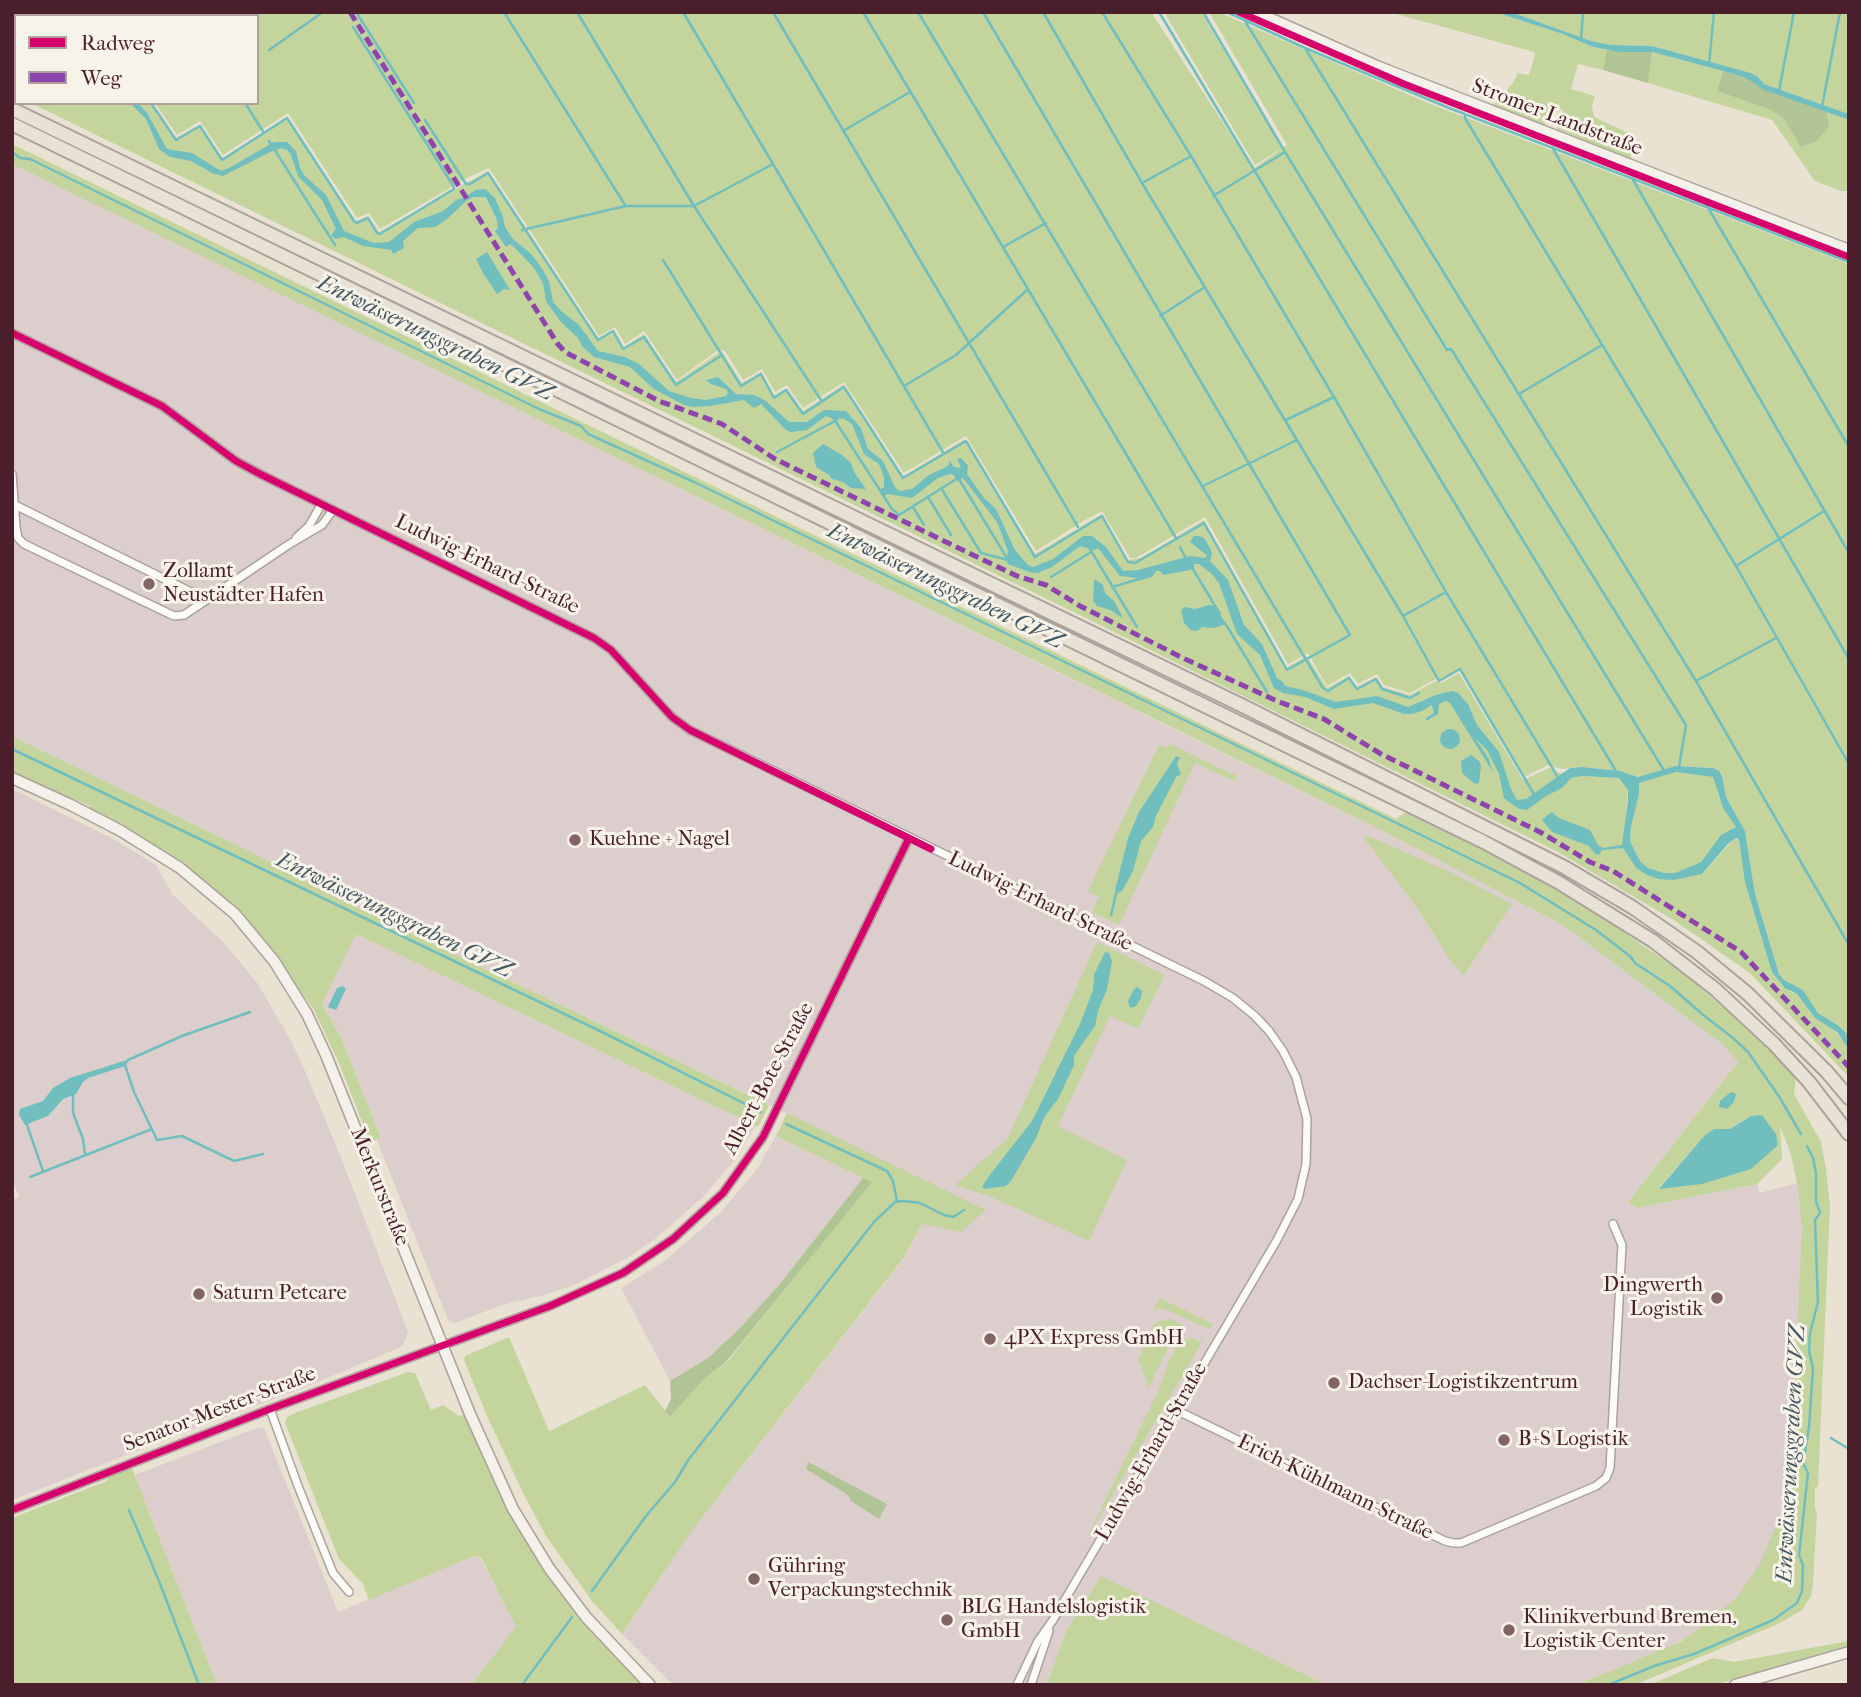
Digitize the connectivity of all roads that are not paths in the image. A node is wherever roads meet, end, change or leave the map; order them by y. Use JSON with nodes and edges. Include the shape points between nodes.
{"nodes":[{"id":1,"x":1256,"y":12,"type":"edge"},
{"id":2,"x":12,"y":109,"type":"edge"},
{"id":3,"x":12,"y":124,"type":"edge"},
{"id":4,"x":1849,"y":250,"type":"edge"},
{"id":5,"x":13,"y":334,"type":"edge"},
{"id":6,"x":12,"y":474,"type":"edge"},
{"id":7,"x":15,"y":505,"type":"junction"},
{"id":8,"x":321,"y":505,"type":"junction"},
{"id":9,"x":333,"y":510,"type":"junction"},
{"id":10,"x":288,"y":545,"type":"junction"},
{"id":11,"x":207,"y":600,"type":"junction"},
{"id":12,"x":12,"y":778,"type":"edge"},
{"id":13,"x":909,"y":838,"type":"junction"},
{"id":14,"x":1849,"y":1098,"type":"edge"},
{"id":15,"x":1849,"y":1133,"type":"edge"},
{"id":16,"x":1613,"y":1224,"type":"dead end"},
{"id":17,"x":442,"y":1345,"type":"junction"},
{"id":18,"x":270,"y":1409,"type":"junction"},
{"id":19,"x":1176,"y":1410,"type":"junction"},
{"id":20,"x":12,"y":1510,"type":"edge"},
{"id":21,"x":349,"y":1592,"type":"dead end"},
{"id":22,"x":1053,"y":1620,"type":"junction"},
{"id":23,"x":1849,"y":1652,"type":"edge"},
{"id":24,"x":650,"y":1685,"type":"edge"},
{"id":25,"x":1017,"y":1685,"type":"edge"},
{"id":26,"x":1031,"y":1685,"type":"edge"},
{"id":27,"x":1735,"y":1685,"type":"edge"}],
"edges":[{"from":1,"to":4,"type":"street","name":"Stromer Landstraße","via":[[1378,67]]},
{"from":2,"to":14,"type":"highway","via":[[1243,706],[1564,867],[1697,952],[1748,994]]},
{"from":3,"to":15,"type":"highway","via":[[1558,882],[1653,941],[1715,989],[1783,1053]]},
{"from":5,"to":8,"type":"street","name":"Ludwig-Erhard-Straße","via":[[162,406],[236,461]]},
{"from":6,"to":7,"type":"street"},
{"from":7,"to":11,"type":"street"},
{"from":7,"to":11,"type":"street","via":[[18,538],[29,548],[164,614],[184,615]]},
{"from":8,"to":9,"type":"street","name":"Ludwig-Erhard-Straße"},
{"from":8,"to":10,"type":"street","via":[[309,526]]},
{"from":9,"to":10,"type":"street","via":[[322,526]]},
{"from":9,"to":13,"type":"street","name":"Ludwig-Erhard-Straße","via":[[594,638],[690,730]]},
{"from":10,"to":11,"type":"street"},
{"from":12,"to":17,"type":"street","name":"Merkurstraße","via":[[121,831],[180,868],[235,914],[274,961],[326,1055]]},
{"from":13,"to":17,"type":"street","name":"Albert-Bote-Straße","via":[[780,1105],[723,1193],[673,1239],[624,1273]]},
{"from":13,"to":19,"type":"street","name":"Ludwig-Erhard-Straße","via":[[1233,998],[1269,1031],[1291,1065],[1304,1101],[1308,1137],[1298,1199]]},
{"from":16,"to":19,"type":"street","name":"Erich-Kühlmann-Straße","via":[[1622,1245],[1610,1468],[1596,1486],[1453,1543]]},
{"from":17,"to":18,"type":"street","name":"Senator-Mester-Straße"},
{"from":17,"to":24,"type":"street","name":"Merkurstraße","via":[[489,1458],[530,1538],[586,1617]]},
{"from":18,"to":20,"type":"street","name":"Senator-Mester-Straße"},
{"from":18,"to":21,"type":"street","via":[[333,1573]]},
{"from":19,"to":22,"type":"street","name":"Ludwig-Erhard-Straße"},
{"from":22,"to":25,"type":"street","name":"Ludwig-Erhard-Straße"},
{"from":22,"to":26,"type":"street","name":"Ludwig-Erhard-Straße"},
{"from":23,"to":27,"type":"street"}]}
